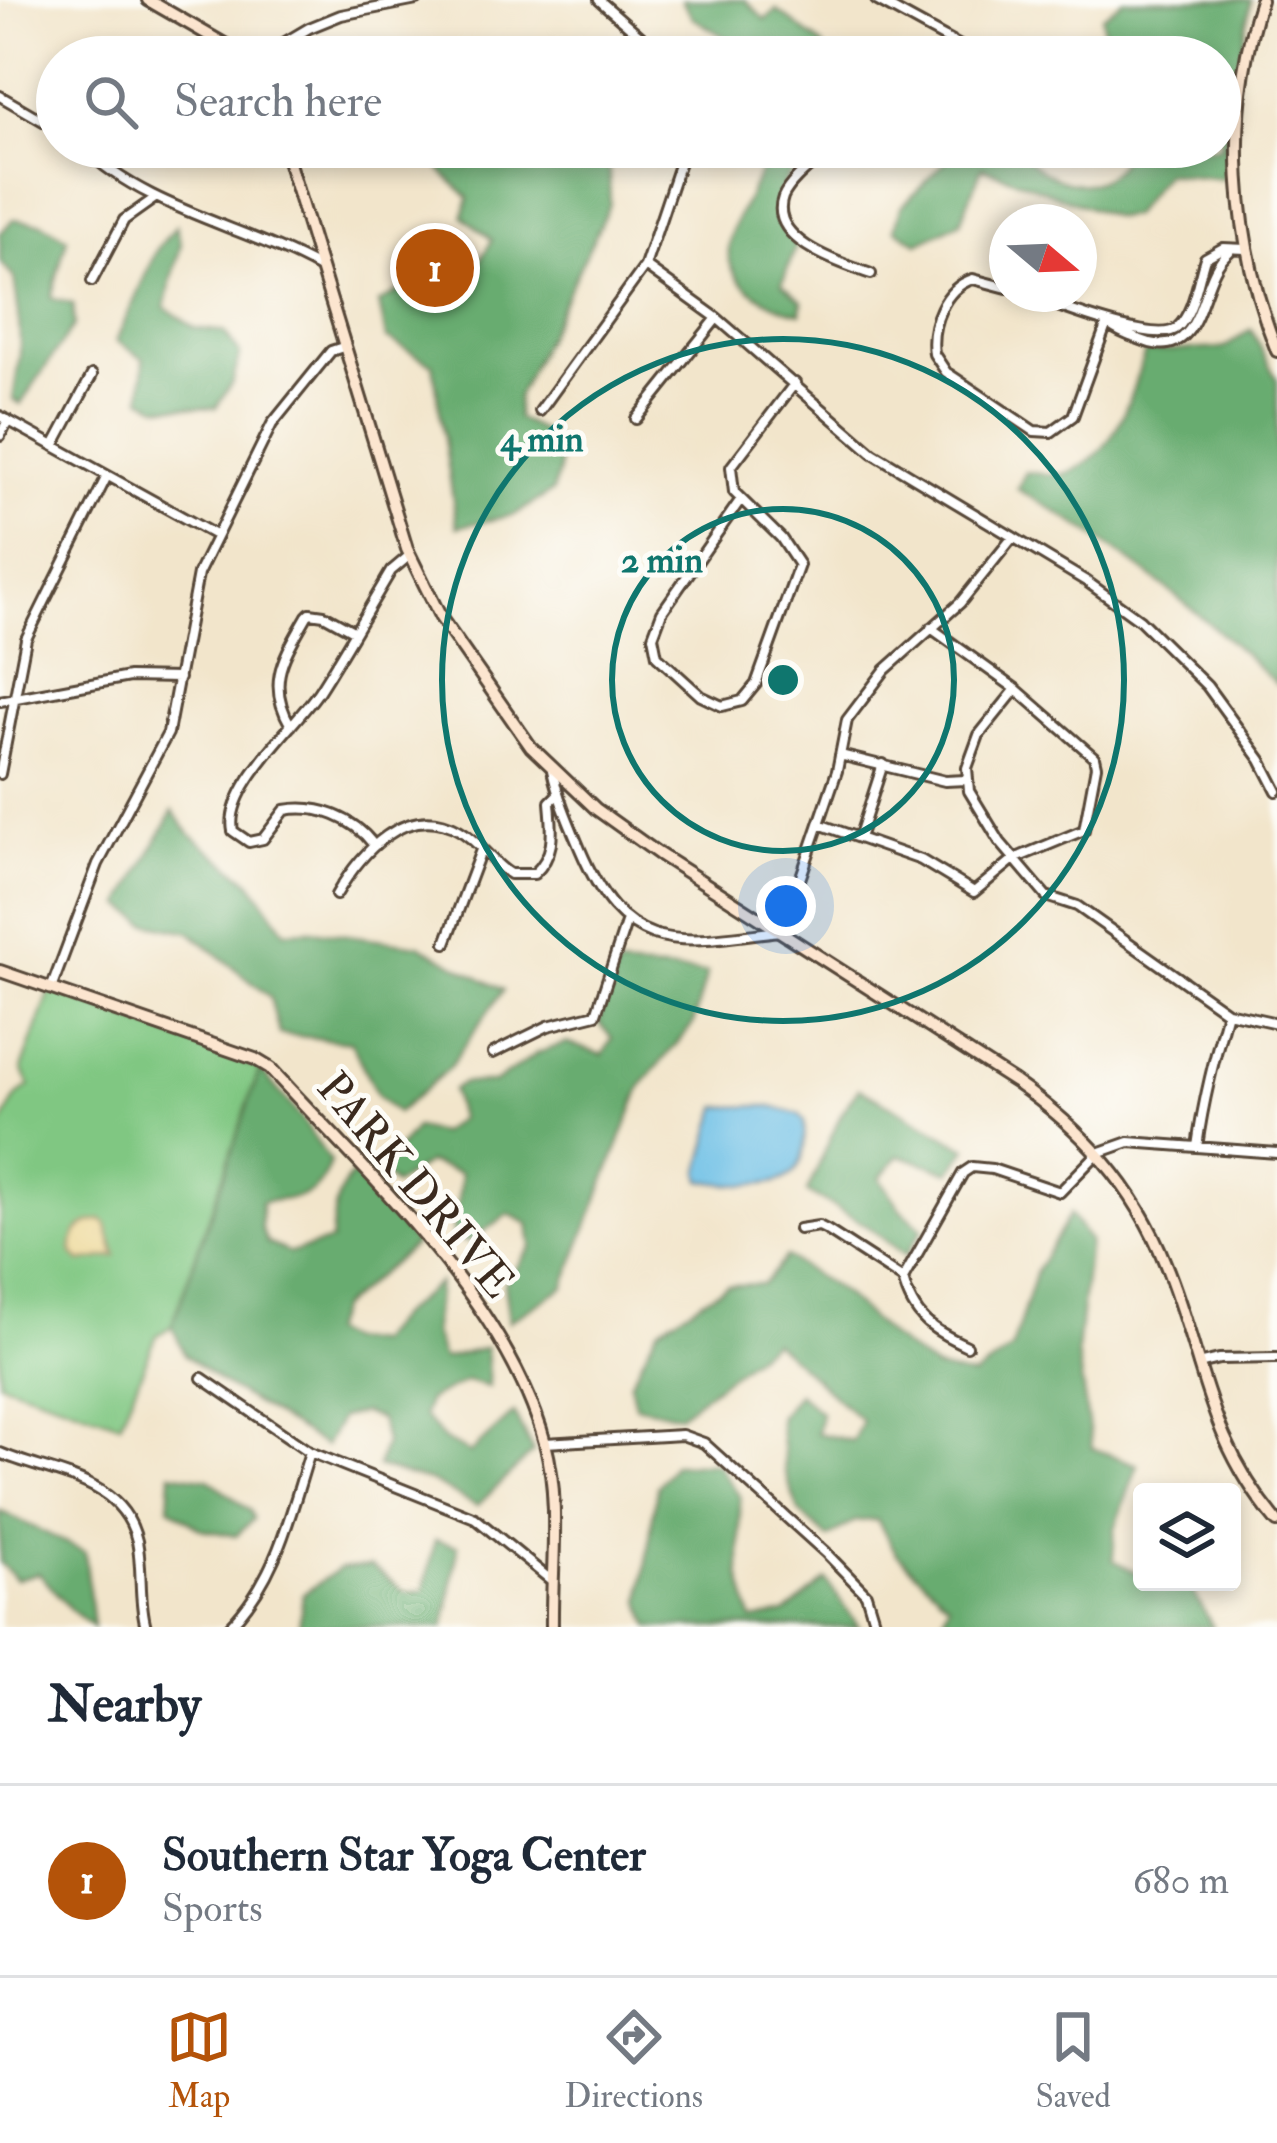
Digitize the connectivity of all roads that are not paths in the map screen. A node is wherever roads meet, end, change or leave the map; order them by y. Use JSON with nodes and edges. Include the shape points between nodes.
{"nodes":[{"id":1,"x":148,"y":0,"type":"edge"},
{"id":2,"x":417,"y":0,"type":"edge"},
{"id":3,"x":876,"y":0,"type":"edge"},
{"id":4,"x":1261,"y":0,"type":"edge"},
{"id":5,"x":605,"y":2,"type":"edge"},
{"id":6,"x":211,"y":36,"type":"edge"},
{"id":7,"x":295,"y":36,"type":"edge"},
{"id":8,"x":641,"y":36,"type":"edge"},
{"id":9,"x":941,"y":36,"type":"edge"},
{"id":10,"x":0,"y":95,"type":"edge"},
{"id":11,"x":1241,"y":110,"type":"edge"},
{"id":12,"x":36,"y":116,"type":"edge"},
{"id":13,"x":105,"y":168,"type":"edge"},
{"id":14,"x":290,"y":168,"type":"edge"},
{"id":15,"x":678,"y":168,"type":"edge"},
{"id":16,"x":809,"y":168,"type":"edge"},
{"id":17,"x":1240,"y":168,"type":"edge"},
{"id":18,"x":157,"y":197,"type":"junction"},
{"id":19,"x":1246,"y":249,"type":"junction"},
{"id":20,"x":645,"y":266,"type":"junction"},
{"id":21,"x":320,"y":269,"type":"junction"},
{"id":22,"x":871,"y":274,"type":"dead end"},
{"id":23,"x":92,"y":281,"type":"dead end"},
{"id":24,"x":989,"y":283,"type":"edge"},
{"id":25,"x":1076,"y":312,"type":"edge"},
{"id":26,"x":717,"y":318,"type":"junction"},
{"id":27,"x":1107,"y":323,"type":"junction"},
{"id":28,"x":344,"y":346,"type":"junction"},
{"id":29,"x":1277,"y":352,"type":"edge"},
{"id":30,"x":92,"y":375,"type":"dead end"},
{"id":31,"x":795,"y":383,"type":"junction"},
{"id":32,"x":540,"y":411,"type":"dead end"},
{"id":33,"x":4,"y":418,"type":"edge"},
{"id":34,"x":636,"y":419,"type":"dead end"},
{"id":35,"x":0,"y":436,"type":"edge"},
{"id":36,"x":54,"y":446,"type":"junction"},
{"id":37,"x":107,"y":476,"type":"junction"},
{"id":38,"x":741,"y":499,"type":"junction"},
{"id":39,"x":215,"y":535,"type":"junction"},
{"id":40,"x":1013,"y":537,"type":"junction"},
{"id":41,"x":410,"y":555,"type":"junction"},
{"id":42,"x":932,"y":628,"type":"junction"},
{"id":43,"x":353,"y":631,"type":"junction"},
{"id":44,"x":179,"y":678,"type":"junction"},
{"id":45,"x":1016,"y":689,"type":"junction"},
{"id":46,"x":13,"y":699,"type":"junction"},
{"id":47,"x":0,"y":701,"type":"edge"},
{"id":48,"x":291,"y":727,"type":"junction"},
{"id":49,"x":840,"y":755,"type":"junction"},
{"id":50,"x":883,"y":764,"type":"junction"},
{"id":51,"x":552,"y":769,"type":"junction"},
{"id":52,"x":0,"y":774,"type":"edge"},
{"id":53,"x":966,"y":780,"type":"junction"},
{"id":54,"x":1277,"y":791,"type":"edge"},
{"id":55,"x":557,"y":795,"type":"junction"},
{"id":56,"x":819,"y":824,"type":"junction"},
{"id":57,"x":859,"y":838,"type":"junction"},
{"id":58,"x":373,"y":844,"type":"junction"},
{"id":59,"x":482,"y":850,"type":"junction"},
{"id":60,"x":1014,"y":859,"type":"junction"},
{"id":61,"x":336,"y":895,"type":"dead end"},
{"id":62,"x":626,"y":922,"type":"junction"},
{"id":63,"x":779,"y":931,"type":"junction"},
{"id":64,"x":446,"y":943,"type":"dead end"},
{"id":65,"x":0,"y":971,"type":"edge"},
{"id":66,"x":51,"y":989,"type":"junction"},
{"id":67,"x":1227,"y":1012,"type":"junction"},
{"id":68,"x":1277,"y":1023,"type":"edge"},
{"id":69,"x":493,"y":1053,"type":"dead end"},
{"id":70,"x":1197,"y":1147,"type":"junction"},
{"id":71,"x":1098,"y":1153,"type":"junction"},
{"id":72,"x":1277,"y":1153,"type":"edge"},
{"id":73,"x":799,"y":1228,"type":"dead end"},
{"id":74,"x":903,"y":1279,"type":"junction"},
{"id":75,"x":968,"y":1346,"type":"dead end"},
{"id":76,"x":1277,"y":1358,"type":"edge"},
{"id":77,"x":1197,"y":1364,"type":"junction"},
{"id":78,"x":202,"y":1378,"type":"dead end"},
{"id":79,"x":545,"y":1443,"type":"junction"},
{"id":80,"x":310,"y":1452,"type":"junction"},
{"id":81,"x":0,"y":1453,"type":"edge"},
{"id":82,"x":1277,"y":1522,"type":"edge"},
{"id":83,"x":552,"y":1581,"type":"junction"},
{"id":84,"x":146,"y":1627,"type":"edge"},
{"id":85,"x":229,"y":1627,"type":"edge"},
{"id":86,"x":552,"y":1627,"type":"edge"},
{"id":87,"x":876,"y":1627,"type":"edge"}],
"edges":[{"from":1,"to":6,"type":"street"},
{"from":2,"to":7,"type":"street","via":[[340,16]]},
{"from":3,"to":9,"type":"street"},
{"from":4,"to":11,"type":"street"},
{"from":5,"to":8,"type":"street"},
{"from":10,"to":12,"type":"street"},
{"from":13,"to":18,"type":"street"},
{"from":14,"to":21,"type":"street"},
{"from":15,"to":20,"type":"street"},
{"from":16,"to":22,"type":"street","via":[[784,196],[782,214],[806,248]]},
{"from":17,"to":19,"type":"street"},
{"from":18,"to":21,"type":"street"},
{"from":18,"to":23,"type":"street","via":[[124,220]]},
{"from":19,"to":27,"type":"street","via":[[1205,259],[1185,319],[1170,333]]},
{"from":19,"to":29,"type":"street"},
{"from":20,"to":26,"type":"street"},
{"from":20,"to":32,"type":"street"},
{"from":21,"to":28,"type":"street"},
{"from":24,"to":27,"type":"street","via":[[973,279],[952,290],[934,354],[946,372],[1034,431],[1051,432],[1073,416]]},
{"from":25,"to":27,"type":"street"},
{"from":26,"to":31,"type":"street"},
{"from":26,"to":34,"type":"street"},
{"from":28,"to":39,"type":"street","via":[[331,351],[272,424]]},
{"from":28,"to":41,"type":"street"},
{"from":30,"to":36,"type":"street"},
{"from":31,"to":38,"type":"street","via":[[731,467]]},
{"from":31,"to":40,"type":"street","via":[[873,453]]},
{"from":33,"to":35,"type":"street"},
{"from":33,"to":36,"type":"street"},
{"from":36,"to":37,"type":"street"},
{"from":37,"to":39,"type":"street"},
{"from":37,"to":46,"type":"street","via":[[34,619]]},
{"from":38,"to":38,"type":"street","via":[[652,636],[658,656],[722,706],[742,701],[756,684],[799,565]]},
{"from":39,"to":44,"type":"street","via":[[190,604]]},
{"from":40,"to":42,"type":"street"},
{"from":40,"to":54,"type":"street","via":[[1086,581],[1176,653],[1230,716]]},
{"from":41,"to":43,"type":"street"},
{"from":41,"to":51,"type":"street","via":[[461,650]]},
{"from":42,"to":45,"type":"street"},
{"from":42,"to":49,"type":"street","via":[[856,705]]},
{"from":43,"to":48,"type":"street"},
{"from":43,"to":48,"type":"street","via":[[324,615],[307,616],[277,683]]},
{"from":44,"to":46,"type":"street","via":[[129,677]]},
{"from":44,"to":66,"type":"street","via":[[168,733],[98,863]]},
{"from":45,"to":53,"type":"street","via":[[975,741]]},
{"from":45,"to":60,"type":"street","via":[[1096,766],[1081,833]]},
{"from":46,"to":47,"type":"street"},
{"from":46,"to":52,"type":"street"},
{"from":48,"to":58,"type":"street","via":[[241,796],[233,831],[258,841],[281,813],[300,808],[347,819]]},
{"from":49,"to":50,"type":"street"},
{"from":49,"to":56,"type":"street"},
{"from":50,"to":53,"type":"street"},
{"from":50,"to":57,"type":"street"},
{"from":51,"to":55,"type":"street"},
{"from":51,"to":63,"type":"street","via":[[596,809]]},
{"from":53,"to":60,"type":"street"},
{"from":55,"to":59,"type":"street","via":[[550,802],[550,854],[534,874],[510,874]]},
{"from":55,"to":62,"type":"street","via":[[597,886]]},
{"from":56,"to":57,"type":"street"},
{"from":56,"to":63,"type":"street"},
{"from":57,"to":60,"type":"street","via":[[921,860],[974,892]]},
{"from":58,"to":59,"type":"street","via":[[412,824],[434,823]]},
{"from":58,"to":61,"type":"street"},
{"from":59,"to":64,"type":"street"},
{"from":60,"to":67,"type":"street","via":[[1046,896],[1077,906]]},
{"from":62,"to":63,"type":"street","via":[[674,940]]},
{"from":62,"to":69,"type":"street","via":[[596,1014]]},
{"from":63,"to":71,"type":"street","via":[[1015,1082]]},
{"from":65,"to":66,"type":"street","name":"PARK DRIVE"},
{"from":66,"to":79,"type":"street","name":"PARK DRIVE","via":[[270,1068],[478,1303]]},
{"from":67,"to":68,"type":"street"},
{"from":67,"to":70,"type":"street"},
{"from":70,"to":71,"type":"street","via":[[1129,1142]]},
{"from":70,"to":72,"type":"street"},
{"from":71,"to":74,"type":"street","via":[[1060,1192],[971,1167]]},
{"from":71,"to":77,"type":"street","via":[[1166,1263]]},
{"from":73,"to":74,"type":"street","via":[[819,1226]]},
{"from":74,"to":75,"type":"street","via":[[923,1322]]},
{"from":76,"to":77,"type":"street"},
{"from":77,"to":82,"type":"street","via":[[1232,1460]]},
{"from":78,"to":80,"type":"street"},
{"from":79,"to":83,"type":"street","name":"PARK DRIVE"},
{"from":79,"to":87,"type":"street","via":[[682,1435],[704,1443],[866,1594]]},
{"from":80,"to":83,"type":"street","via":[[475,1518]]},
{"from":80,"to":85,"type":"street","via":[[274,1564]]},
{"from":81,"to":84,"type":"street","via":[[116,1499],[137,1543]]},
{"from":83,"to":86,"type":"street","name":"PARK DRIVE"}]}
